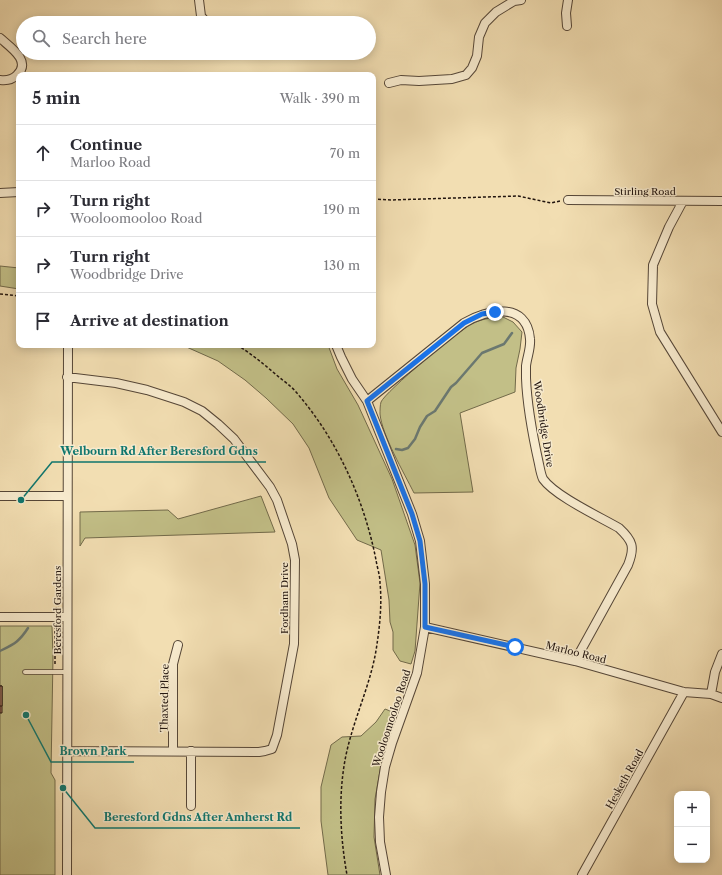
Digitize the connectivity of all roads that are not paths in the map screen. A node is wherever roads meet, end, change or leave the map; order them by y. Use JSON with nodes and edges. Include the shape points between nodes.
{"nodes":[{"id":1,"x":198,"y":0,"type":"edge"},
{"id":2,"x":521,"y":0,"type":"edge"},
{"id":3,"x":561,"y":0,"type":"edge"},
{"id":4,"x":568,"y":0,"type":"edge"},
{"id":5,"x":201,"y":16,"type":"edge"},
{"id":6,"x":566,"y":26,"type":"dead end"},
{"id":7,"x":0,"y":38,"type":"edge"},
{"id":8,"x":16,"y":52,"type":"edge"},
{"id":9,"x":22,"y":60,"type":"edge"},
{"id":10,"x":20,"y":72,"type":"edge"},
{"id":11,"x":16,"y":76,"type":"edge"},
{"id":12,"x":0,"y":80,"type":"edge"},
{"id":13,"x":389,"y":83,"type":"dead end"},
{"id":14,"x":0,"y":192,"type":"edge"},
{"id":15,"x":16,"y":192,"type":"edge"},
{"id":16,"x":568,"y":200,"type":"road end"},
{"id":17,"x":683,"y":201,"type":"junction"},
{"id":18,"x":722,"y":201,"type":"edge"},
{"id":19,"x":68,"y":348,"type":"edge"},
{"id":20,"x":337,"y":348,"type":"edge"},
{"id":21,"x":67,"y":377,"type":"junction"},
{"id":22,"x":367,"y":401,"type":"junction"},
{"id":23,"x":722,"y":432,"type":"edge"},
{"id":24,"x":0,"y":496,"type":"edge"},
{"id":25,"x":67,"y":496,"type":"junction"},
{"id":26,"x":0,"y":617,"type":"edge"},
{"id":27,"x":67,"y":617,"type":"junction"},
{"id":28,"x":425,"y":627,"type":"junction"},
{"id":29,"x":178,"y":646,"type":"dead end"},
{"id":30,"x":722,"y":654,"type":"edge"},
{"id":31,"x":574,"y":661,"type":"junction"},
{"id":32,"x":25,"y":672,"type":"dead end"},
{"id":33,"x":67,"y":672,"type":"junction"},
{"id":34,"x":684,"y":692,"type":"junction"},
{"id":35,"x":711,"y":694,"type":"junction"},
{"id":36,"x":722,"y":698,"type":"edge"},
{"id":37,"x":68,"y":751,"type":"junction"},
{"id":38,"x":173,"y":751,"type":"junction"},
{"id":39,"x":191,"y":751,"type":"junction"},
{"id":40,"x":191,"y":806,"type":"dead end"},
{"id":41,"x":67,"y":875,"type":"edge"},
{"id":42,"x":386,"y":875,"type":"edge"},
{"id":43,"x":582,"y":875,"type":"edge"}],
"edges":[{"from":1,"to":5,"type":"street"},
{"from":2,"to":13,"type":"street","via":[[502,8],[485,23],[479,37],[477,56],[466,75]]},
{"from":3,"to":4,"type":"street"},
{"from":4,"to":6,"type":"street"},
{"from":7,"to":8,"type":"street"},
{"from":9,"to":10,"type":"street"},
{"from":11,"to":12,"type":"street"},
{"from":14,"to":15,"type":"street"},
{"from":16,"to":17,"type":"street","name":"Stirling Road"},
{"from":17,"to":18,"type":"street","name":"Stirling Road"},
{"from":17,"to":23,"type":"street","via":[[669,226],[653,265],[652,304],[660,332]]},
{"from":19,"to":21,"type":"street","name":"Beresford Gardens"},
{"from":20,"to":22,"type":"street","name":"Wooloomooloo Road","via":[[352,379]]},
{"from":21,"to":25,"type":"street","name":"Beresford Gardens"},
{"from":21,"to":39,"type":"street","name":"Fordham Drive","via":[[116,383],[166,395],[202,411],[213,419],[234,439],[270,487],[292,544],[295,560],[294,644],[276,743],[272,749],[265,751]]},
{"from":22,"to":28,"type":"street","name":"Wooloomooloo Road","via":[[412,514],[420,541],[425,584]]},
{"from":22,"to":31,"type":"street","name":"Woodbridge Drive","via":[[472,318],[482,314],[509,311],[523,319],[529,330],[530,339],[526,366],[527,390],[543,478],[555,492],[619,528],[632,545],[628,565]]},
{"from":24,"to":25,"type":"street"},
{"from":25,"to":27,"type":"street","name":"Beresford Gardens"},
{"from":26,"to":27,"type":"street"},
{"from":27,"to":33,"type":"street","name":"Beresford Gardens"},
{"from":28,"to":31,"type":"street","name":"Marloo Road"},
{"from":28,"to":42,"type":"street","name":"Wooloomooloo Road","via":[[417,673],[392,742],[381,792],[380,842]]},
{"from":29,"to":38,"type":"street","name":"Thaxted Place","via":[[173,664]]},
{"from":30,"to":35,"type":"street"},
{"from":31,"to":34,"type":"street","name":"Marloo Road"},
{"from":32,"to":33,"type":"lane"},
{"from":33,"to":37,"type":"street","name":"Beresford Gardens"},
{"from":34,"to":35,"type":"street","name":"Marloo Road"},
{"from":34,"to":43,"type":"street","name":"Hesketh Road"},
{"from":35,"to":36,"type":"street","name":"Marloo Road"},
{"from":37,"to":38,"type":"street","name":"Fordham Drive"},
{"from":37,"to":41,"type":"street","name":"Beresford Gardens"},
{"from":38,"to":39,"type":"street","name":"Fordham Drive"},
{"from":39,"to":40,"type":"street"}]}
